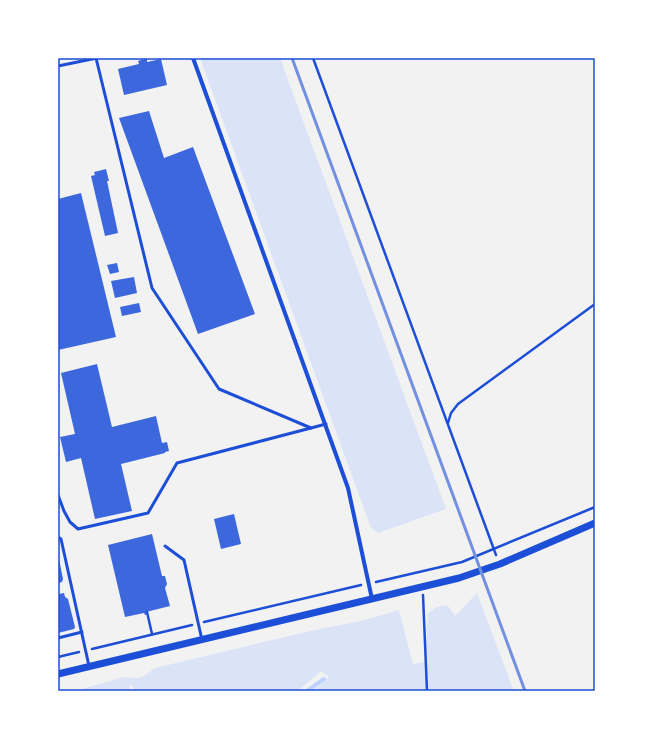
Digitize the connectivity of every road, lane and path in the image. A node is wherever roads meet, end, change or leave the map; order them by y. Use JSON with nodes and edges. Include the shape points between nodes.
{"nodes":[{"id":1,"x":96,"y":58,"type":"edge"},
{"id":2,"x":193,"y":58,"type":"edge"},
{"id":3,"x":313,"y":58,"type":"edge"},
{"id":4,"x":58,"y":66,"type":"edge"},
{"id":5,"x":595,"y":304,"type":"edge"},
{"id":6,"x":326,"y":424,"type":"junction"},
{"id":7,"x":448,"y":424,"type":"junction"},
{"id":8,"x":311,"y":428,"type":"junction"},
{"id":9,"x":58,"y":494,"type":"edge"},
{"id":10,"x":595,"y":507,"type":"edge"},
{"id":11,"x":595,"y":523,"type":"edge"},
{"id":12,"x":58,"y":537,"type":"edge"},
{"id":13,"x":165,"y":546,"type":"dead end"},
{"id":14,"x":494,"y":549,"type":"junction"},
{"id":15,"x":500,"y":564,"type":"junction"},
{"id":16,"x":369,"y":583,"type":"junction"},
{"id":17,"x":422,"y":587,"type":"junction"},
{"id":18,"x":372,"y":599,"type":"junction"},
{"id":19,"x":147,"y":612,"type":"dead end"},
{"id":20,"x":198,"y":624,"type":"junction"},
{"id":21,"x":82,"y":632,"type":"junction"},
{"id":22,"x":152,"y":634,"type":"junction"},
{"id":23,"x":58,"y":638,"type":"edge"},
{"id":24,"x":202,"y":640,"type":"junction"},
{"id":25,"x":85,"y":650,"type":"junction"},
{"id":26,"x":58,"y":657,"type":"edge"},
{"id":27,"x":89,"y":667,"type":"junction"},
{"id":28,"x":58,"y":674,"type":"edge"},
{"id":29,"x":427,"y":691,"type":"edge"}],
"edges":[{"from":1,"to":4,"type":"lane"},
{"from":1,"to":8,"type":"lane","via":[[152,288],[218,389]]},
{"from":2,"to":6,"type":"street"},
{"from":3,"to":7,"type":"path"},
{"from":5,"to":7,"type":"path","via":[[458,404],[451,413]]},
{"from":6,"to":8,"type":"lane"},
{"from":6,"to":16,"type":"street","via":[[348,488]]},
{"from":7,"to":14,"type":"path"},
{"from":8,"to":9,"type":"lane","via":[[177,463],[148,513],[78,529],[70,522]]},
{"from":10,"to":14,"type":"path"},
{"from":11,"to":15,"type":"street"},
{"from":12,"to":21,"type":"lane","via":[[61,539]]},
{"from":13,"to":20,"type":"lane","via":[[184,560]]},
{"from":14,"to":15,"type":"path"},
{"from":14,"to":16,"type":"path","via":[[462,562]]},
{"from":15,"to":17,"type":"street","via":[[474,574]]},
{"from":16,"to":18,"type":"street"},
{"from":16,"to":20,"type":"path"},
{"from":17,"to":18,"type":"street"},
{"from":17,"to":29,"type":"path"},
{"from":18,"to":24,"type":"street"},
{"from":19,"to":22,"type":"path"},
{"from":20,"to":22,"type":"path"},
{"from":20,"to":24,"type":"lane"},
{"from":21,"to":23,"type":"lane"},
{"from":21,"to":25,"type":"lane"},
{"from":22,"to":25,"type":"path"},
{"from":24,"to":27,"type":"street"},
{"from":25,"to":26,"type":"path"},
{"from":25,"to":27,"type":"lane"},
{"from":27,"to":28,"type":"street"}]}
